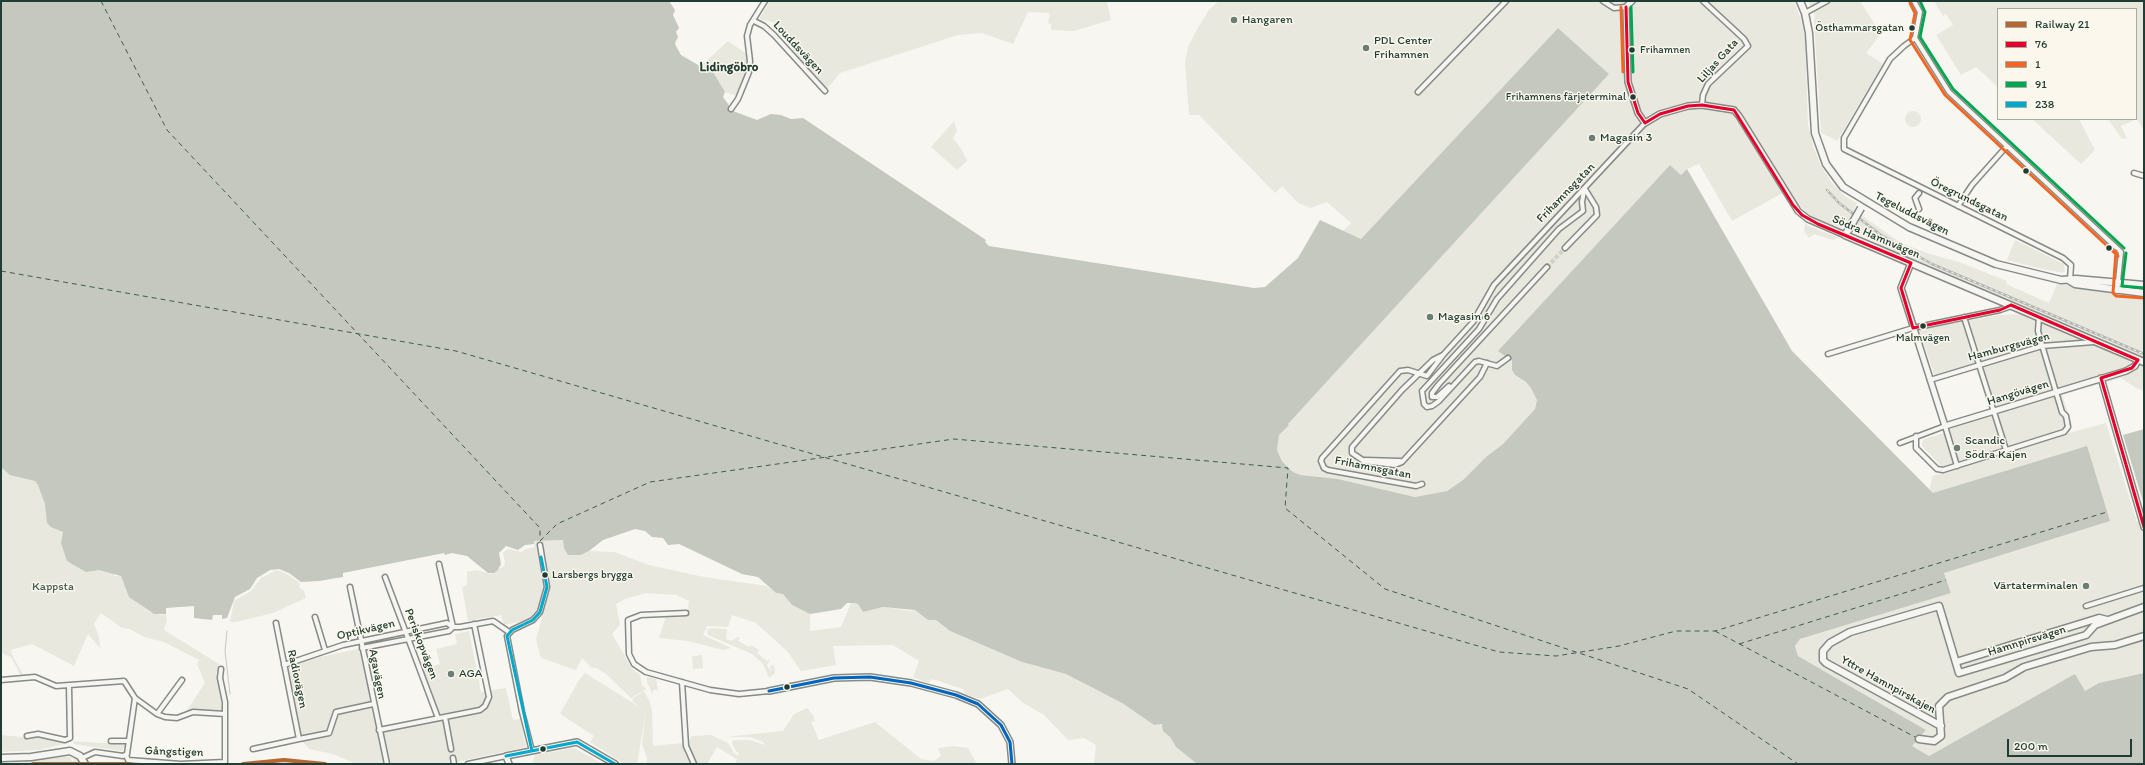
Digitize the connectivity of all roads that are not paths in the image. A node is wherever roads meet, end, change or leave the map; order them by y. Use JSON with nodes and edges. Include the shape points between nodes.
{"nodes":[{"id":1,"x":765,"y":1,"type":"edge"},
{"id":2,"x":1506,"y":1,"type":"edge"},
{"id":3,"x":1603,"y":1,"type":"edge"},
{"id":4,"x":1632,"y":1,"type":"edge"},
{"id":5,"x":1703,"y":1,"type":"edge"},
{"id":6,"x":1800,"y":1,"type":"edge"},
{"id":7,"x":1827,"y":1,"type":"edge"},
{"id":8,"x":1914,"y":1,"type":"edge"},
{"id":9,"x":1626,"y":6,"type":"junction"},
{"id":10,"x":1805,"y":13,"type":"junction"},
{"id":11,"x":754,"y":21,"type":"junction"},
{"id":12,"x":1915,"y":38,"type":"junction"},
{"id":13,"x":825,"y":91,"type":"dead end"},
{"id":14,"x":1418,"y":92,"type":"dead end"},
{"id":15,"x":1702,"y":105,"type":"junction"},
{"id":16,"x":730,"y":109,"type":"dead end"},
{"id":17,"x":1645,"y":122,"type":"junction"},
{"id":18,"x":2006,"y":147,"type":"junction"},
{"id":19,"x":2134,"y":173,"type":"dead end"},
{"id":20,"x":2144,"y":176,"type":"edge"},
{"id":21,"x":1584,"y":190,"type":"junction"},
{"id":22,"x":1919,"y":193,"type":"dead end"},
{"id":23,"x":1865,"y":202,"type":"junction"},
{"id":24,"x":1958,"y":206,"type":"junction"},
{"id":25,"x":1919,"y":209,"type":"dead end"},
{"id":26,"x":1845,"y":235,"type":"junction"},
{"id":27,"x":1565,"y":248,"type":"tunnel mouth"},
{"id":28,"x":1911,"y":263,"type":"junction"},
{"id":29,"x":1547,"y":267,"type":"tunnel mouth"},
{"id":30,"x":2070,"y":281,"type":"junction"},
{"id":31,"x":2118,"y":283,"type":"junction"},
{"id":32,"x":2144,"y":285,"type":"edge"},
{"id":33,"x":2117,"y":290,"type":"junction"},
{"id":34,"x":2144,"y":293,"type":"edge"},
{"id":35,"x":2011,"y":306,"type":"junction"},
{"id":36,"x":1964,"y":316,"type":"junction"},
{"id":37,"x":2039,"y":317,"type":"junction"},
{"id":38,"x":1914,"y":328,"type":"junction"},
{"id":39,"x":2095,"y":342,"type":"junction"},
{"id":40,"x":2042,"y":346,"type":"junction"},
{"id":41,"x":1443,"y":354,"type":"junction"},
{"id":42,"x":1828,"y":354,"type":"dead end"},
{"id":43,"x":1508,"y":358,"type":"dead end"},
{"id":44,"x":2141,"y":361,"type":"edge"},
{"id":45,"x":1487,"y":363,"type":"junction"},
{"id":46,"x":1979,"y":365,"type":"junction"},
{"id":47,"x":1420,"y":374,"type":"junction"},
{"id":48,"x":2101,"y":378,"type":"junction"},
{"id":49,"x":1930,"y":380,"type":"junction"},
{"id":50,"x":1455,"y":382,"type":"junction"},
{"id":51,"x":2056,"y":391,"type":"junction"},
{"id":52,"x":1993,"y":411,"type":"junction"},
{"id":53,"x":1945,"y":426,"type":"junction"},
{"id":54,"x":1916,"y":436,"type":"junction"},
{"id":55,"x":1900,"y":443,"type":"dead end"},
{"id":56,"x":2006,"y":450,"type":"junction"},
{"id":57,"x":1957,"y":466,"type":"junction"},
{"id":58,"x":1422,"y":484,"type":"dead end"},
{"id":59,"x":2144,"y":527,"type":"edge"},
{"id":60,"x":540,"y":545,"type":"dead end"},
{"id":61,"x":439,"y":564,"type":"dead end"},
{"id":62,"x":385,"y":577,"type":"dead end"},
{"id":63,"x":350,"y":587,"type":"dead end"},
{"id":64,"x":2144,"y":588,"type":"edge"},
{"id":65,"x":2086,"y":606,"type":"dead end"},
{"id":66,"x":2144,"y":607,"type":"edge"},
{"id":67,"x":686,"y":613,"type":"dead end"},
{"id":68,"x":315,"y":617,"type":"dead end"},
{"id":69,"x":2107,"y":620,"type":"junction"},
{"id":70,"x":276,"y":623,"type":"dead end"},
{"id":71,"x":474,"y":624,"type":"junction"},
{"id":72,"x":453,"y":627,"type":"junction"},
{"id":73,"x":404,"y":631,"type":"junction"},
{"id":74,"x":509,"y":632,"type":"junction"},
{"id":75,"x":2144,"y":636,"type":"edge"},
{"id":76,"x":408,"y":639,"type":"junction"},
{"id":77,"x":360,"y":641,"type":"junction"},
{"id":78,"x":362,"y":648,"type":"junction"},
{"id":79,"x":325,"y":650,"type":"junction"},
{"id":80,"x":1956,"y":662,"type":"junction"},
{"id":81,"x":284,"y":665,"type":"junction"},
{"id":82,"x":221,"y":669,"type":"dead end"},
{"id":83,"x":1,"y":680,"type":"edge"},
{"id":84,"x":182,"y":680,"type":"dead end"},
{"id":85,"x":682,"y":682,"type":"junction"},
{"id":86,"x":69,"y":686,"type":"junction"},
{"id":87,"x":769,"y":691,"type":"joint"},
{"id":88,"x":136,"y":698,"type":"junction"},
{"id":89,"x":373,"y":704,"type":"junction"},
{"id":90,"x":157,"y":714,"type":"junction"},
{"id":91,"x":225,"y":714,"type":"junction"},
{"id":92,"x":445,"y":717,"type":"junction"},
{"id":93,"x":438,"y":718,"type":"junction"},
{"id":94,"x":1941,"y":726,"type":"junction"},
{"id":95,"x":378,"y":730,"type":"junction"},
{"id":96,"x":27,"y":736,"type":"dead end"},
{"id":97,"x":299,"y":739,"type":"junction"},
{"id":98,"x":1919,"y":739,"type":"dead end"},
{"id":99,"x":111,"y":741,"type":"dead end"},
{"id":100,"x":129,"y":741,"type":"junction"},
{"id":101,"x":253,"y":749,"type":"dead end"},
{"id":102,"x":451,"y":749,"type":"tunnel mouth"},
{"id":103,"x":532,"y":751,"type":"junction"},
{"id":104,"x":126,"y":755,"type":"junction"},
{"id":105,"x":506,"y":756,"type":"junction"},
{"id":106,"x":1,"y":758,"type":"edge"},
{"id":107,"x":453,"y":758,"type":"tunnel mouth"},
{"id":108,"x":84,"y":761,"type":"edge"},
{"id":109,"x":387,"y":764,"type":"edge"},
{"id":110,"x":454,"y":764,"type":"edge"},
{"id":111,"x":468,"y":764,"type":"edge"},
{"id":112,"x":509,"y":764,"type":"edge"},
{"id":113,"x":615,"y":764,"type":"edge"},
{"id":114,"x":694,"y":764,"type":"edge"},
{"id":115,"x":1012,"y":764,"type":"edge"}],
"edges":[{"from":1,"to":11,"type":"street"},
{"from":2,"to":14,"type":"street"},
{"from":3,"to":9,"type":"street","via":[[1614,8]]},
{"from":4,"to":9,"type":"street"},
{"from":5,"to":15,"type":"street","name":"Liljas Gata","via":[[1744,39],[1748,46],[1708,84]]},
{"from":6,"to":10,"type":"main road","name":"Tegeluddsvägen"},
{"from":7,"to":10,"type":"street"},
{"from":8,"to":12,"type":"street","via":[[1920,12]]},
{"from":9,"to":17,"type":"street","via":[[1628,82],[1638,113]]},
{"from":10,"to":23,"type":"main road","name":"Tegeluddsvägen","via":[[1809,33],[1812,109],[1817,142],[1832,176]]},
{"from":11,"to":13,"type":"street","name":"Louddsvägen","via":[[764,26]]},
{"from":11,"to":16,"type":"street","via":[[747,36],[749,72],[738,99]]},
{"from":12,"to":18,"type":"street","via":[[1952,95]]},
{"from":12,"to":24,"type":"street","name":"Öregrundsgatan","via":[[1890,59],[1844,138],[1843,146],[1849,152]]},
{"from":15,"to":17,"type":"street","name":"Södra Hamnvägen","via":[[1676,108]]},
{"from":15,"to":26,"type":"street","name":"Södra Hamnvägen","via":[[1726,108],[1737,113],[1798,211],[1808,219]]},
{"from":17,"to":21,"type":"street","name":"Frihamnsgatan"},
{"from":18,"to":24,"type":"street"},
{"from":18,"to":31,"type":"street","via":[[2121,252]]},
{"from":19,"to":20,"type":"street"},
{"from":21,"to":27,"type":"street","via":[[1593,202],[1597,215]]},
{"from":21,"to":41,"type":"street","name":"Frihamnsgatan","via":[[1567,205],[1494,285],[1473,322]]},
{"from":21,"to":50,"type":"street","via":[[1583,211],[1559,229],[1497,299],[1479,329],[1425,386],[1421,394],[1424,404],[1427,407],[1436,404]]},
{"from":22,"to":25,"type":"street","via":[[1915,198]]},
{"from":23,"to":26,"type":"main road","bridge":true},
{"from":23,"to":30,"type":"main road","name":"Tegeluddsvägen","via":[[1909,227],[1986,260],[2023,272]]},
{"from":24,"to":30,"type":"street","name":"Öregrundsgatan","via":[[2068,261],[2071,267]]},
{"from":26,"to":28,"type":"main road","name":"Södra Hamnvägen"},
{"from":28,"to":35,"type":"main road","name":"Södra Hamnvägen"},
{"from":28,"to":38,"type":"street","via":[[1901,288]]},
{"from":29,"to":50,"type":"street","via":[[1439,384],[1432,397],[1437,397]]},
{"from":30,"to":31,"type":"main road","name":"Tegeluddsvägen","via":[[2076,279]]},
{"from":30,"to":33,"type":"main road","name":"Tegeluddsvägen","via":[[2075,284]]},
{"from":31,"to":32,"type":"main road","name":"Tegeluddsvägen"},
{"from":31,"to":33,"type":"street"},
{"from":33,"to":34,"type":"main road","name":"Tegeluddsvägen"},
{"from":35,"to":36,"type":"street"},
{"from":35,"to":37,"type":"main road","name":"Södra Hamnvägen"},
{"from":36,"to":38,"type":"street"},
{"from":36,"to":46,"type":"street"},
{"from":37,"to":39,"type":"main road","name":"Södra Hamnvägen"},
{"from":37,"to":40,"type":"street","via":[[2038,331]]},
{"from":38,"to":42,"type":"street"},
{"from":38,"to":49,"type":"street"},
{"from":39,"to":40,"type":"street","name":"Hamburgsvägen"},
{"from":39,"to":44,"type":"main road","name":"Södra Hamnvägen"},
{"from":40,"to":46,"type":"street","name":"Hamburgsvägen"},
{"from":40,"to":51,"type":"street"},
{"from":41,"to":47,"type":"street","name":"Frihamnsgatan","via":[[1433,360]]},
{"from":41,"to":47,"type":"street","name":"Frihamnsgatan","via":[[1426,376]]},
{"from":43,"to":45,"type":"street","via":[[1497,366]]},
{"from":44,"to":48,"type":"street","name":"Hangövägen","via":[[2132,368]]},
{"from":45,"to":47,"type":"street","name":"Frihamnsgatan","via":[[1480,377],[1404,459],[1395,465],[1359,459],[1352,454],[1352,447],[1402,390]]},
{"from":45,"to":50,"type":"street","via":[[1475,362]]},
{"from":46,"to":49,"type":"street","name":"Hamburgsvägen"},
{"from":46,"to":52,"type":"street"},
{"from":47,"to":58,"type":"street","name":"Frihamnsgatan","via":[[1408,370],[1400,371],[1321,461],[1328,470],[1416,486]]},
{"from":48,"to":51,"type":"street","name":"Hangövägen"},
{"from":48,"to":59,"type":"street"},
{"from":49,"to":53,"type":"street"},
{"from":51,"to":52,"type":"street","name":"Hangövägen"},
{"from":51,"to":56,"type":"street","via":[[2068,427],[2064,432]]},
{"from":52,"to":53,"type":"street","name":"Hangövägen"},
{"from":52,"to":56,"type":"street"},
{"from":53,"to":54,"type":"street","name":"Hangövägen"},
{"from":53,"to":57,"type":"street"},
{"from":54,"to":55,"type":"street","name":"Hangövägen"},
{"from":54,"to":57,"type":"street","via":[[1916,448],[1937,469]]},
{"from":56,"to":57,"type":"street"},
{"from":60,"to":74,"type":"street","via":[[547,587],[540,612],[533,620]]},
{"from":61,"to":72,"type":"street"},
{"from":62,"to":73,"type":"street","name":"Periskopvägen"},
{"from":63,"to":77,"type":"street","name":"Agavägen"},
{"from":64,"to":65,"type":"street"},
{"from":66,"to":69,"type":"main road","name":"Hamnpirsvägen"},
{"from":67,"to":85,"type":"street","via":[[649,614],[631,618],[627,623],[629,654],[638,668]]},
{"from":68,"to":79,"type":"street"},
{"from":69,"to":80,"type":"main road","name":"Hamnpirsvägen","via":[[2099,618]]},
{"from":69,"to":80,"type":"main road","name":"Hamnpirsvägen","via":[[2095,625],[2086,635],[1959,673]]},
{"from":70,"to":81,"type":"street","name":"Radiovägen"},
{"from":71,"to":72,"type":"street","name":"Optikvägen"},
{"from":71,"to":74,"type":"street","name":"Optikvägen","via":[[494,621]]},
{"from":71,"to":92,"type":"street","via":[[489,701],[483,709]]},
{"from":72,"to":73,"type":"street","name":"Optikvägen","via":[[447,623]]},
{"from":72,"to":76,"type":"street","name":"Optikvägen","via":[[449,631]]},
{"from":73,"to":76,"type":"street","name":"Periskopvägen"},
{"from":73,"to":77,"type":"street","name":"Optikvägen"},
{"from":74,"to":103,"type":"street","via":[[507,640]]},
{"from":75,"to":94,"type":"main road","name":"Hamnpirsvägen","via":[[2115,645],[2091,647],[2032,665],[2005,678],[1948,697],[1938,708]]},
{"from":76,"to":78,"type":"street","name":"Optikvägen"},
{"from":76,"to":93,"type":"street","name":"Periskopvägen"},
{"from":77,"to":78,"type":"street","name":"Agavägen"},
{"from":77,"to":79,"type":"street","name":"Optikvägen"},
{"from":78,"to":89,"type":"street","name":"Agavägen"},
{"from":79,"to":81,"type":"street","name":"Optikvägen"},
{"from":80,"to":94,"type":"main road","name":"Yttre Hamnpirskajen","via":[[1939,606],[1850,632],[1830,643],[1822,654],[1826,663]]},
{"from":81,"to":97,"type":"street","name":"Radiovägen"},
{"from":82,"to":91,"type":"street","via":[[220,678],[226,702]]},
{"from":83,"to":86,"type":"street","via":[[32,676],[53,686]]},
{"from":84,"to":90,"type":"street"},
{"from":85,"to":87,"type":"street","via":[[729,694]]},
{"from":85,"to":114,"type":"street","via":[[686,746]]},
{"from":86,"to":88,"type":"street","via":[[124,681]]},
{"from":86,"to":96,"type":"street","via":[[70,738],[65,740],[38,734]]},
{"from":87,"to":115,"type":"street","via":[[834,678],[870,677],[911,683],[956,695],[978,704],[1001,724],[1010,742]]},
{"from":88,"to":90,"type":"street"},
{"from":88,"to":100,"type":"street"},
{"from":89,"to":95,"type":"street","name":"Agavägen"},
{"from":89,"to":97,"type":"street","via":[[336,712],[329,733]]},
{"from":90,"to":91,"type":"street","via":[[172,718],[192,712]]},
{"from":91,"to":104,"type":"street","name":"Gångstigen","via":[[224,762],[181,764],[128,760]]},
{"from":92,"to":93,"type":"street"},
{"from":92,"to":102,"type":"street"},
{"from":93,"to":95,"type":"street"},
{"from":94,"to":98,"type":"main road","name":"Yttre Hamnpirskajen","via":[[1942,734],[1937,740],[1929,742]]},
{"from":95,"to":109,"type":"street","name":"Agavägen"},
{"from":97,"to":101,"type":"street"},
{"from":99,"to":100,"type":"street"},
{"from":100,"to":104,"type":"street"},
{"from":103,"to":105,"type":"street"},
{"from":103,"to":113,"type":"street","via":[[577,742]]},
{"from":104,"to":108,"type":"street","via":[[96,752]]},
{"from":105,"to":111,"type":"street"},
{"from":105,"to":112,"type":"street"},
{"from":106,"to":108,"type":"main road","via":[[31,757],[70,751],[78,754]]},
{"from":107,"to":110,"type":"street"}]}
